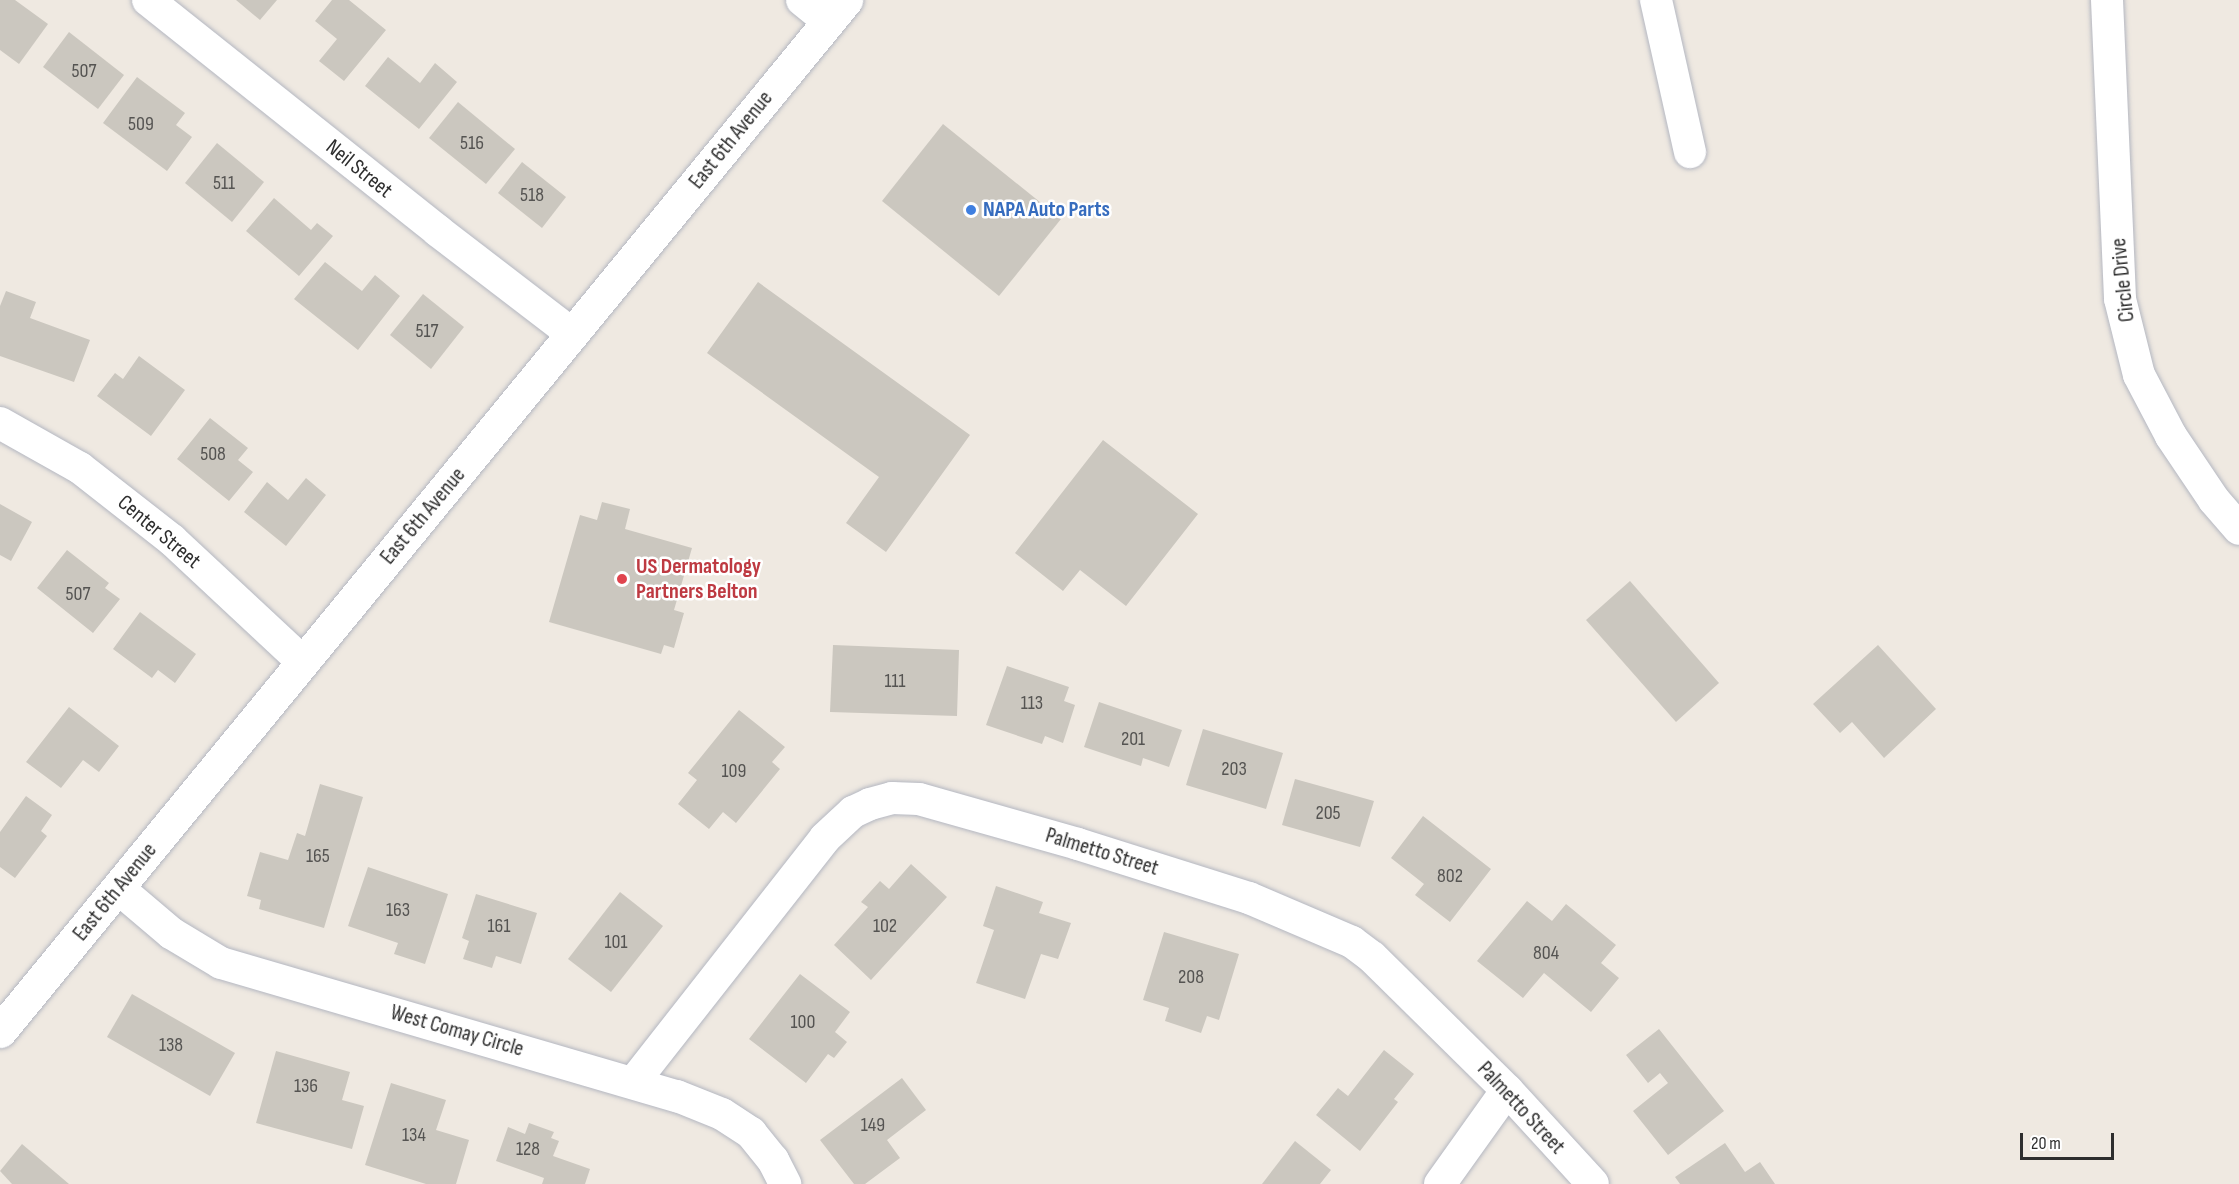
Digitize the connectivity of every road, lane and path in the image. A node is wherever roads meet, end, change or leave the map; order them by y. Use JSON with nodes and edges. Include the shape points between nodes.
{"nodes":[{"id":1,"x":148,"y":0,"type":"edge"},
{"id":2,"x":802,"y":0,"type":"edge"},
{"id":3,"x":1656,"y":0,"type":"edge"},
{"id":4,"x":2107,"y":0,"type":"edge"},
{"id":5,"x":837,"y":11,"type":"edge"},
{"id":6,"x":1690,"y":152,"type":"dead end"},
{"id":7,"x":572,"y":334,"type":"junction"},
{"id":8,"x":0,"y":423,"type":"edge"},
{"id":9,"x":2239,"y":529,"type":"edge"},
{"id":10,"x":303,"y":662,"type":"junction"},
{"id":11,"x":117,"y":888,"type":"junction"},
{"id":12,"x":0,"y":1031,"type":"edge"},
{"id":13,"x":633,"y":1083,"type":"junction"},
{"id":14,"x":1507,"y":1090,"type":"junction"},
{"id":15,"x":785,"y":1184,"type":"edge"},
{"id":16,"x":1440,"y":1184,"type":"edge"},
{"id":17,"x":1593,"y":1184,"type":"edge"}],
"edges":[{"from":1,"to":7,"type":"street","name":"Neil Street"},
{"from":2,"to":5,"type":"street"},
{"from":3,"to":6,"type":"street"},
{"from":4,"to":9,"type":"street","name":"Circle Drive","via":[[2120,299],[2139,375],[2177,445]]},
{"from":5,"to":7,"type":"main road","name":"East 6th Avenue"},
{"from":7,"to":10,"type":"main road","name":"East 6th Avenue"},
{"from":8,"to":10,"type":"street","name":"Center Street","via":[[80,468],[172,540]]},
{"from":10,"to":11,"type":"main road","name":"East 6th Avenue"},
{"from":11,"to":12,"type":"main road","name":"East 6th Avenue"},
{"from":11,"to":13,"type":"street","name":"West Comay Circle","via":[[171,933],[221,963]]},
{"from":13,"to":14,"type":"street","name":"Palmetto Street","via":[[825,838],[853,812],[892,798],[958,808],[1056,837],[1249,898],[1319,925],[1372,957]]},
{"from":13,"to":15,"type":"street","name":"West Comay Circle","via":[[722,1114],[751,1133],[773,1160]]},
{"from":14,"to":16,"type":"street"},
{"from":14,"to":17,"type":"street","name":"Palmetto Street"}]}
